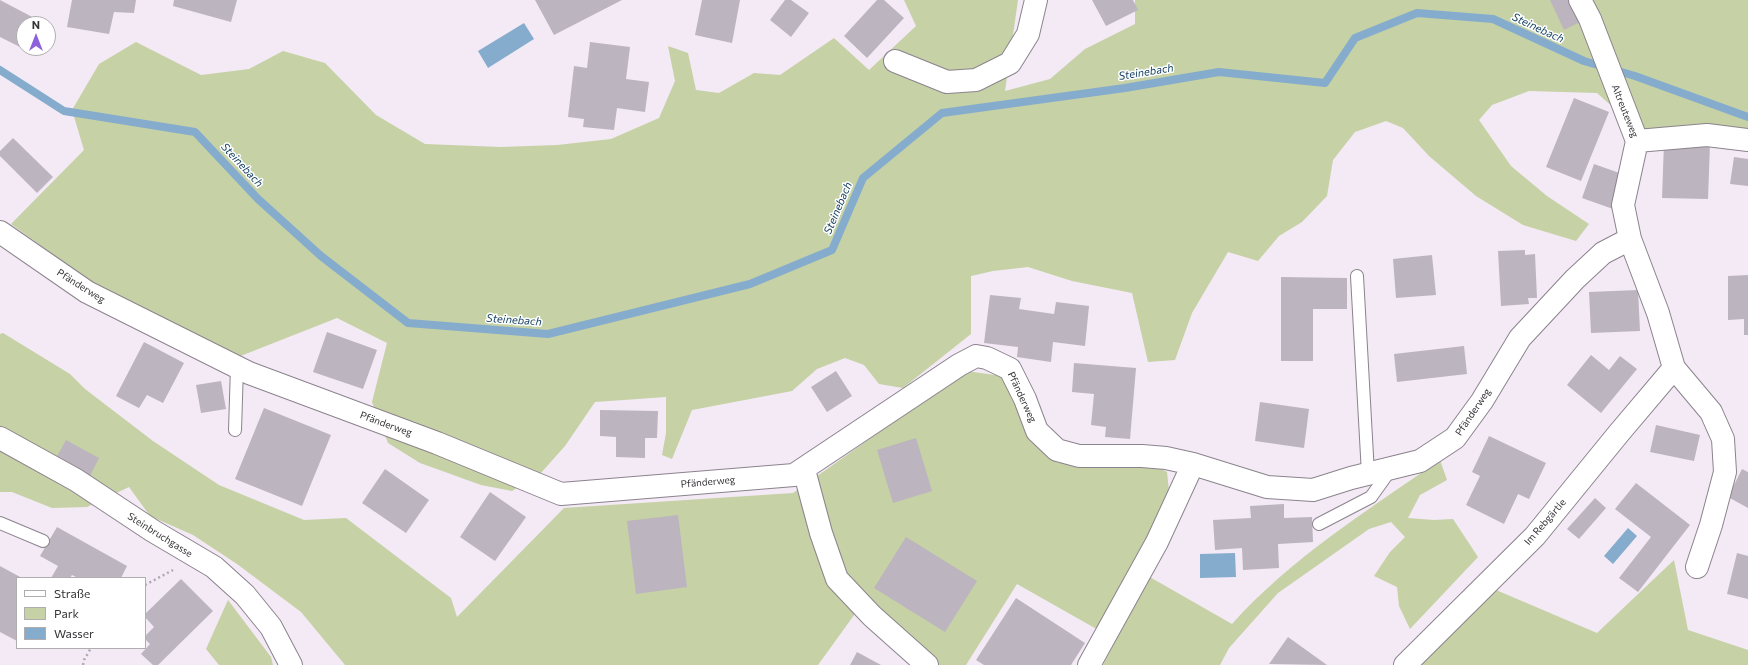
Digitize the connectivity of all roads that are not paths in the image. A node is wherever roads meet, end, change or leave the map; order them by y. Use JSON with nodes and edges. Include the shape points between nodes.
{"nodes":[{"id":1,"x":1036,"y":0,"type":"edge"},
{"id":2,"x":1580,"y":0,"type":"edge"},
{"id":3,"x":895,"y":61,"type":"dead end"},
{"id":4,"x":1748,"y":140,"type":"edge"},
{"id":5,"x":1637,"y":141,"type":"junction"},
{"id":6,"x":0,"y":232,"type":"edge"},
{"id":7,"x":1630,"y":239,"type":"junction"},
{"id":8,"x":1357,"y":276,"type":"dead end"},
{"id":9,"x":237,"y":367,"type":"junction"},
{"id":10,"x":1674,"y":368,"type":"junction"},
{"id":11,"x":235,"y":430,"type":"dead end"},
{"id":12,"x":0,"y":438,"type":"edge"},
{"id":13,"x":1193,"y":464,"type":"junction"},
{"id":14,"x":1391,"y":468,"type":"junction"},
{"id":15,"x":804,"y":470,"type":"junction"},
{"id":16,"x":1368,"y":474,"type":"junction"},
{"id":17,"x":0,"y":523,"type":"edge"},
{"id":18,"x":1319,"y":524,"type":"dead end"},
{"id":19,"x":43,"y":541,"type":"dead end"},
{"id":20,"x":1697,"y":567,"type":"dead end"},
{"id":21,"x":290,"y":665,"type":"edge"},
{"id":22,"x":927,"y":665,"type":"edge"},
{"id":23,"x":1089,"y":665,"type":"edge"},
{"id":24,"x":1405,"y":665,"type":"edge"}],
"edges":[{"from":1,"to":3,"type":"street","via":[[1028,34],[1010,63],[976,80],[947,82]]},
{"from":2,"to":5,"type":"street","name":"Altreuteweg","via":[[1590,19]]},
{"from":4,"to":5,"type":"street","name":"Altreuteweg","via":[[1707,136]]},
{"from":5,"to":7,"type":"street","via":[[1623,206]]},
{"from":6,"to":9,"type":"street","name":"Pfänderweg","via":[[87,292]]},
{"from":7,"to":10,"type":"street","via":[[1658,313]]},
{"from":7,"to":14,"type":"street","name":"Pfänderweg","via":[[1603,253],[1520,338],[1456,438],[1420,461]]},
{"from":8,"to":16,"type":"lane"},
{"from":9,"to":11,"type":"lane"},
{"from":9,"to":15,"type":"street","name":"Pfänderweg","via":[[437,443],[561,494],[794,475]]},
{"from":10,"to":20,"type":"street","via":[[1710,412],[1723,439],[1725,472]]},
{"from":10,"to":24,"type":"street","name":"Im Rebgärtle","via":[[1535,536]]},
{"from":12,"to":21,"type":"street","name":"Steinbruchgasse","via":[[76,480],[214,568],[245,595],[271,627]]},
{"from":13,"to":15,"type":"street","name":"Pfänderweg","via":[[1142,456],[1079,456],[1057,450],[1037,431],[1010,369],[987,358],[976,356]]},
{"from":13,"to":16,"type":"street","name":"Pfänderweg","via":[[1267,487],[1313,490]]},
{"from":13,"to":23,"type":"street","via":[[1157,542]]},
{"from":14,"to":16,"type":"street","name":"Pfänderweg"},
{"from":14,"to":18,"type":"lane","via":[[1371,497]]},
{"from":15,"to":22,"type":"street","via":[[821,533],[837,578],[872,616]]},
{"from":17,"to":19,"type":"lane"}]}
